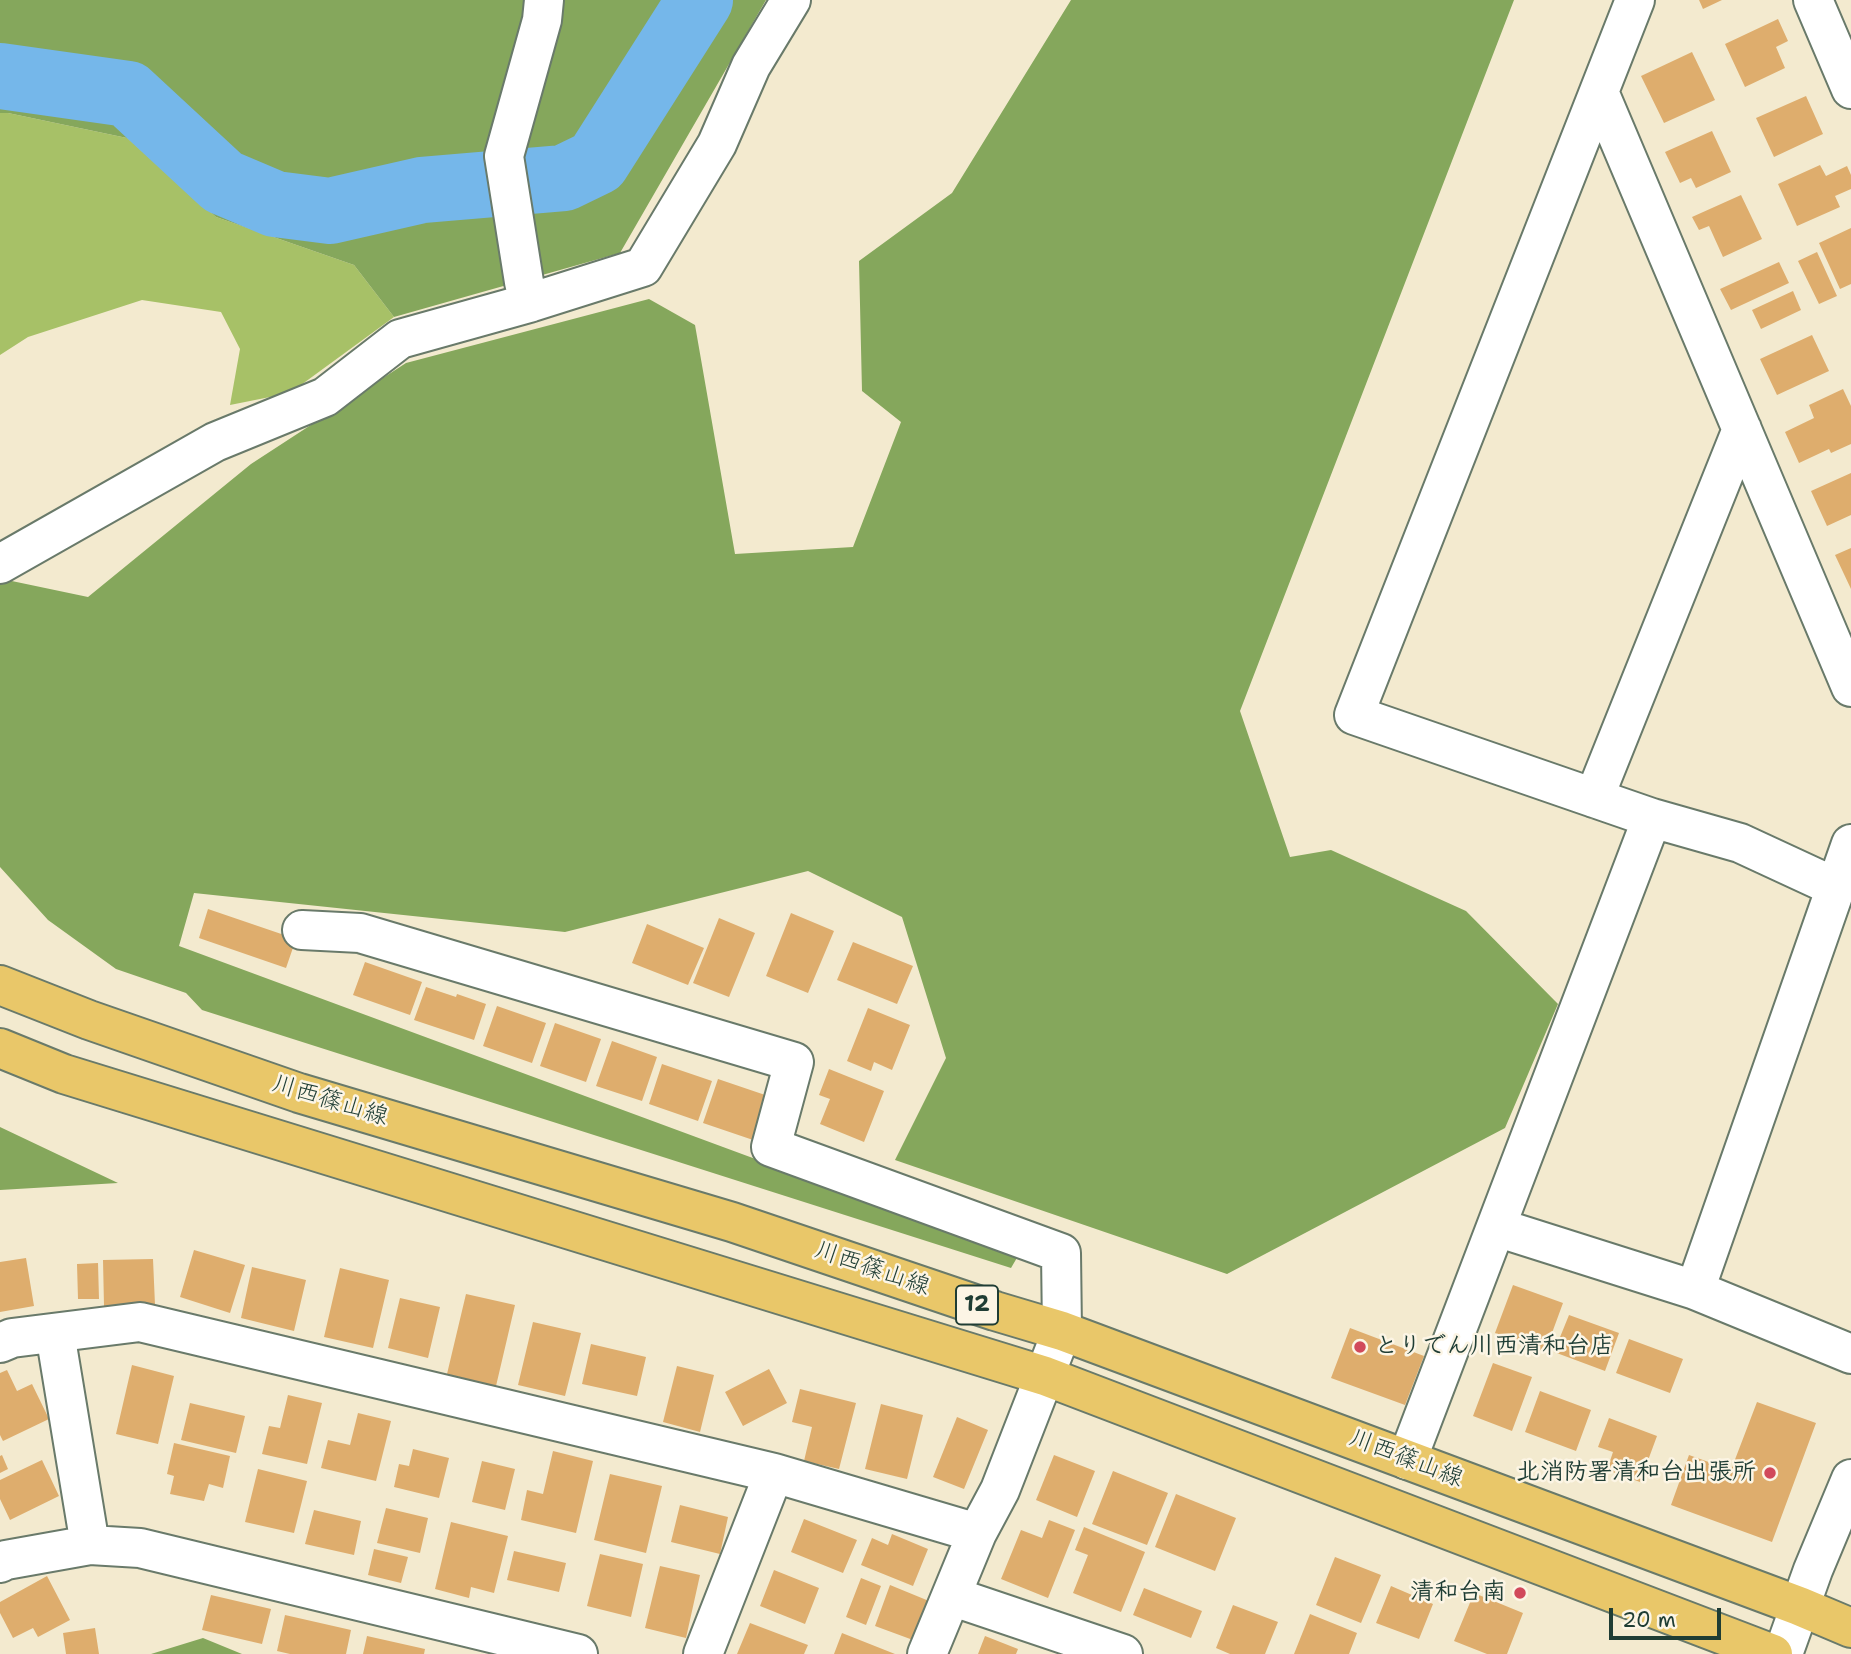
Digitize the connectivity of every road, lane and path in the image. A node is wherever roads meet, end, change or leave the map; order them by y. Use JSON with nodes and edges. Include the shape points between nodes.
{"nodes":[{"id":1,"x":544,"y":0,"type":"edge"},
{"id":2,"x":791,"y":0,"type":"edge"},
{"id":3,"x":1635,"y":0,"type":"edge"},
{"id":4,"x":1829,"y":13,"type":"edge"},
{"id":5,"x":1851,"y":89,"type":"edge"},
{"id":6,"x":1599,"y":92,"type":"junction"},
{"id":7,"x":526,"y":292,"type":"junction"},
{"id":8,"x":1742,"y":429,"type":"junction"},
{"id":9,"x":0,"y":564,"type":"edge"},
{"id":10,"x":1851,"y":687,"type":"edge"},
{"id":11,"x":1594,"y":798,"type":"junction"},
{"id":12,"x":1652,"y":818,"type":"junction"},
{"id":13,"x":1851,"y":844,"type":"edge"},
{"id":14,"x":1835,"y":887,"type":"junction"},
{"id":15,"x":302,"y":930,"type":"dead end"},
{"id":16,"x":0,"y":985,"type":"edge"},
{"id":17,"x":0,"y":1048,"type":"edge"},
{"id":18,"x":1496,"y":1227,"type":"junction"},
{"id":19,"x":1695,"y":1290,"type":"junction"},
{"id":20,"x":1062,"y":1331,"type":"junction"},
{"id":21,"x":55,"y":1333,"type":"junction"},
{"id":22,"x":0,"y":1343,"type":"edge"},
{"id":23,"x":1851,"y":1354,"type":"edge"},
{"id":24,"x":1045,"y":1376,"type":"junction"},
{"id":25,"x":1407,"y":1460,"type":"junction"},
{"id":26,"x":774,"y":1473,"type":"junction"},
{"id":27,"x":1851,"y":1479,"type":"edge"},
{"id":28,"x":977,"y":1533,"type":"junction"},
{"id":29,"x":90,"y":1545,"type":"junction"},
{"id":30,"x":0,"y":1563,"type":"edge"},
{"id":31,"x":951,"y":1596,"type":"junction"},
{"id":32,"x":1799,"y":1606,"type":"junction"},
{"id":33,"x":1851,"y":1628,"type":"edge"},
{"id":34,"x":578,"y":1654,"type":"edge"},
{"id":35,"x":703,"y":1654,"type":"edge"},
{"id":36,"x":928,"y":1654,"type":"edge"},
{"id":37,"x":1124,"y":1654,"type":"edge"},
{"id":38,"x":1773,"y":1654,"type":"edge"},
{"id":39,"x":1783,"y":1654,"type":"edge"}],
"edges":[{"from":1,"to":7,"type":"street","via":[[505,156]]},
{"from":2,"to":7,"type":"street","via":[[751,66],[717,144],[643,267]]},
{"from":3,"to":6,"type":"street"},
{"from":4,"to":5,"type":"street"},
{"from":6,"to":8,"type":"street"},
{"from":6,"to":11,"type":"street","via":[[1354,715]]},
{"from":7,"to":9,"type":"street","via":[[400,339],[325,397],[215,442]]},
{"from":8,"to":10,"type":"street"},
{"from":8,"to":11,"type":"street"},
{"from":11,"to":12,"type":"street"},
{"from":12,"to":14,"type":"street","via":[[1740,843]]},
{"from":12,"to":18,"type":"street"},
{"from":13,"to":14,"type":"street"},
{"from":14,"to":19,"type":"street"},
{"from":15,"to":20,"type":"street","via":[[360,933],[794,1062],[771,1147],[1061,1253]]},
{"from":16,"to":20,"type":"main road","name":"川西篠山線","number":"12","via":[[299,1093],[732,1222]]},
{"from":17,"to":24,"type":"main road","name":"川西篠山線","number":"12","via":[[64,1074]]},
{"from":18,"to":19,"type":"street"},
{"from":18,"to":25,"type":"street"},
{"from":19,"to":23,"type":"street"},
{"from":20,"to":24,"type":"street"},
{"from":20,"to":25,"type":"main road","name":"川西篠山線","number":"12"},
{"from":21,"to":22,"type":"street"},
{"from":21,"to":26,"type":"street","via":[[140,1322]]},
{"from":21,"to":29,"type":"street"},
{"from":24,"to":28,"type":"street","via":[[1000,1490]]},
{"from":24,"to":38,"type":"main road","name":"川西篠山線","number":"12"},
{"from":25,"to":32,"type":"main road","name":"川西篠山線","number":"12"},
{"from":26,"to":28,"type":"street"},
{"from":26,"to":35,"type":"street"},
{"from":27,"to":32,"type":"street"},
{"from":28,"to":31,"type":"street"},
{"from":29,"to":30,"type":"street"},
{"from":29,"to":34,"type":"street","via":[[140,1548]]},
{"from":31,"to":36,"type":"street"},
{"from":31,"to":37,"type":"street"},
{"from":32,"to":33,"type":"main road","name":"川西篠山線","number":"12"},
{"from":32,"to":39,"type":"street"}]}
